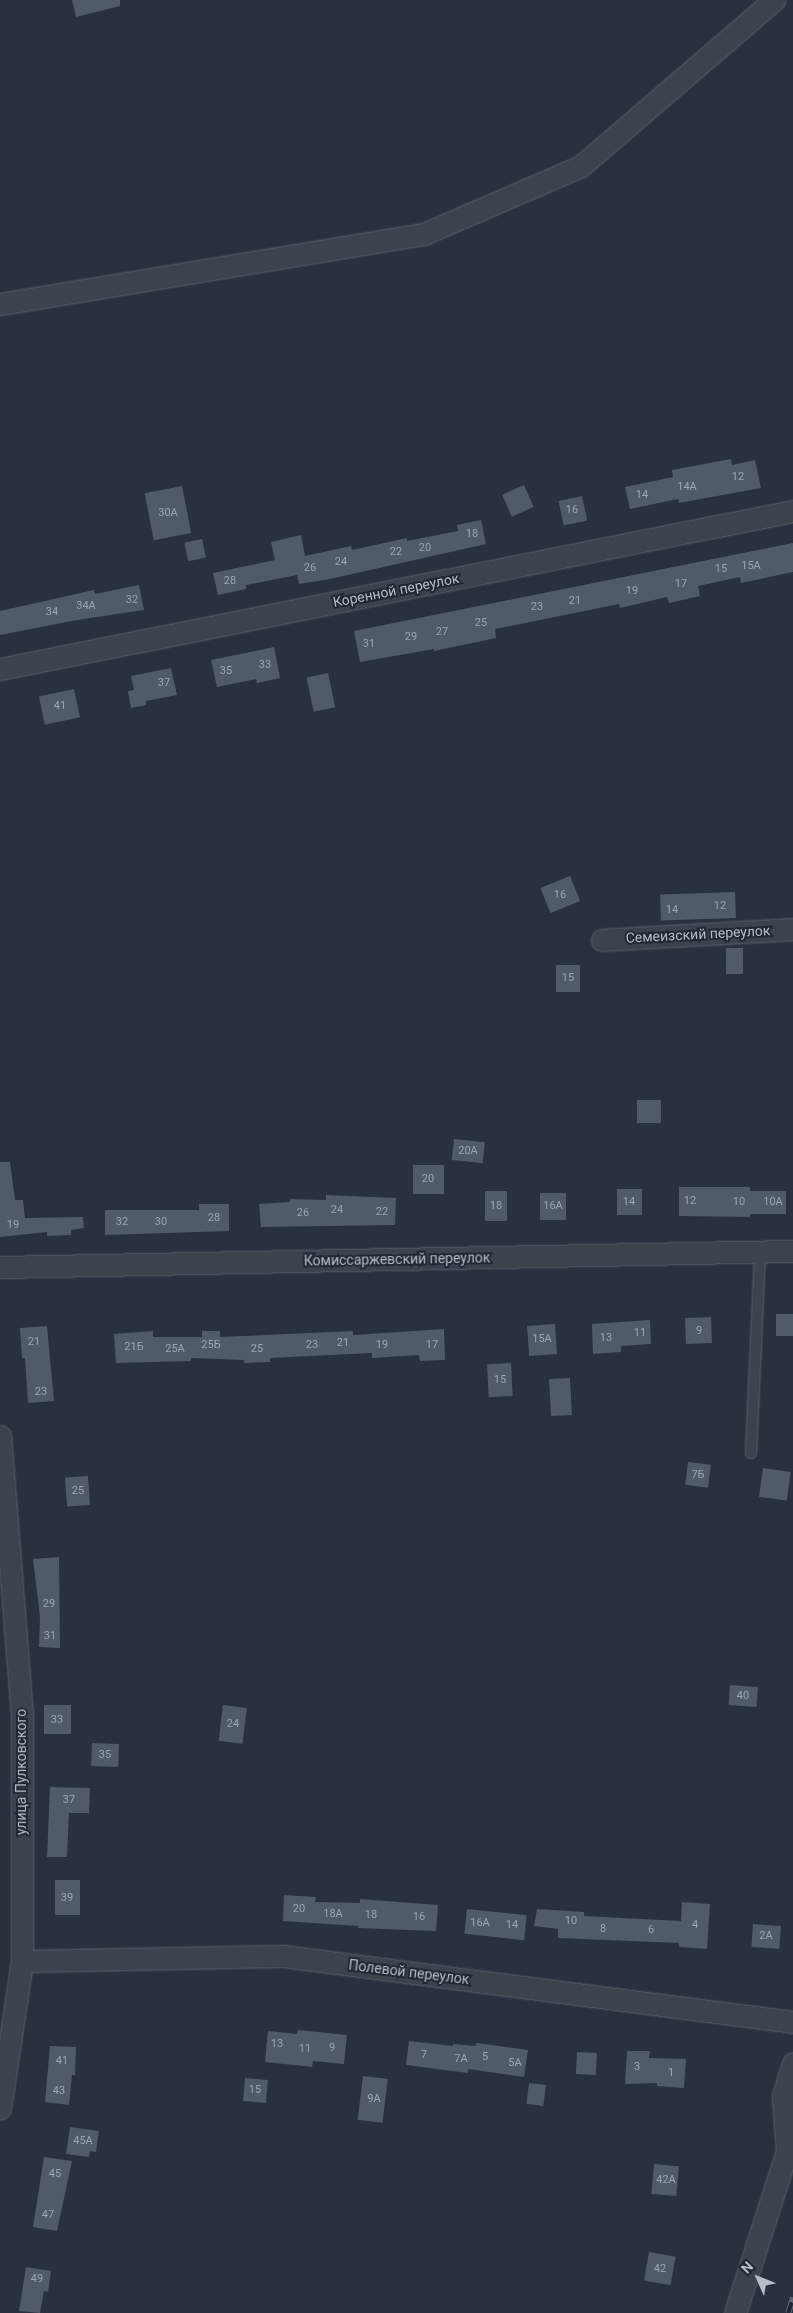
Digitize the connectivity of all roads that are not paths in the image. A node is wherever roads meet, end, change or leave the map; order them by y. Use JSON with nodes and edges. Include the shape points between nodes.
{"nodes":[{"id":1,"x":774,"y":0,"type":"edge"},
{"id":2,"x":0,"y":304,"type":"edge"},
{"id":3,"x":793,"y":511,"type":"edge"},
{"id":4,"x":0,"y":669,"type":"edge"},
{"id":5,"x":793,"y":929,"type":"edge"},
{"id":6,"x":602,"y":940,"type":"dead end"},
{"id":7,"x":793,"y":1251,"type":"edge"},
{"id":8,"x":760,"y":1252,"type":"junction"},
{"id":9,"x":0,"y":1266,"type":"edge"},
{"id":10,"x":0,"y":1436,"type":"edge"},
{"id":11,"x":751,"y":1453,"type":"dead end"},
{"id":12,"x":22,"y":1961,"type":"junction"},
{"id":13,"x":793,"y":2022,"type":"edge"},
{"id":14,"x":793,"y":2063,"type":"edge"},
{"id":15,"x":0,"y":2108,"type":"edge"},
{"id":16,"x":735,"y":2313,"type":"edge"}],
"edges":[{"from":1,"to":2,"type":"street","via":[[581,166],[424,234]]},
{"from":3,"to":4,"type":"street","name":"Коренной переулок"},
{"from":5,"to":6,"type":"street","name":"Семеизский переулок"},
{"from":7,"to":8,"type":"street","name":"Комиссаржевский переулок"},
{"from":8,"to":9,"type":"street","name":"Комиссаржевский переулок"},
{"from":8,"to":11,"type":"lane"},
{"from":10,"to":12,"type":"street","name":"улица Пулковского","via":[[22,1713]]},
{"from":12,"to":13,"type":"street","name":"Полевой переулок","via":[[283,1956]]},
{"from":12,"to":15,"type":"street","name":"улица Пулковского"},
{"from":14,"to":16,"type":"street","via":[[783,2096],[787,2151]]}]}
